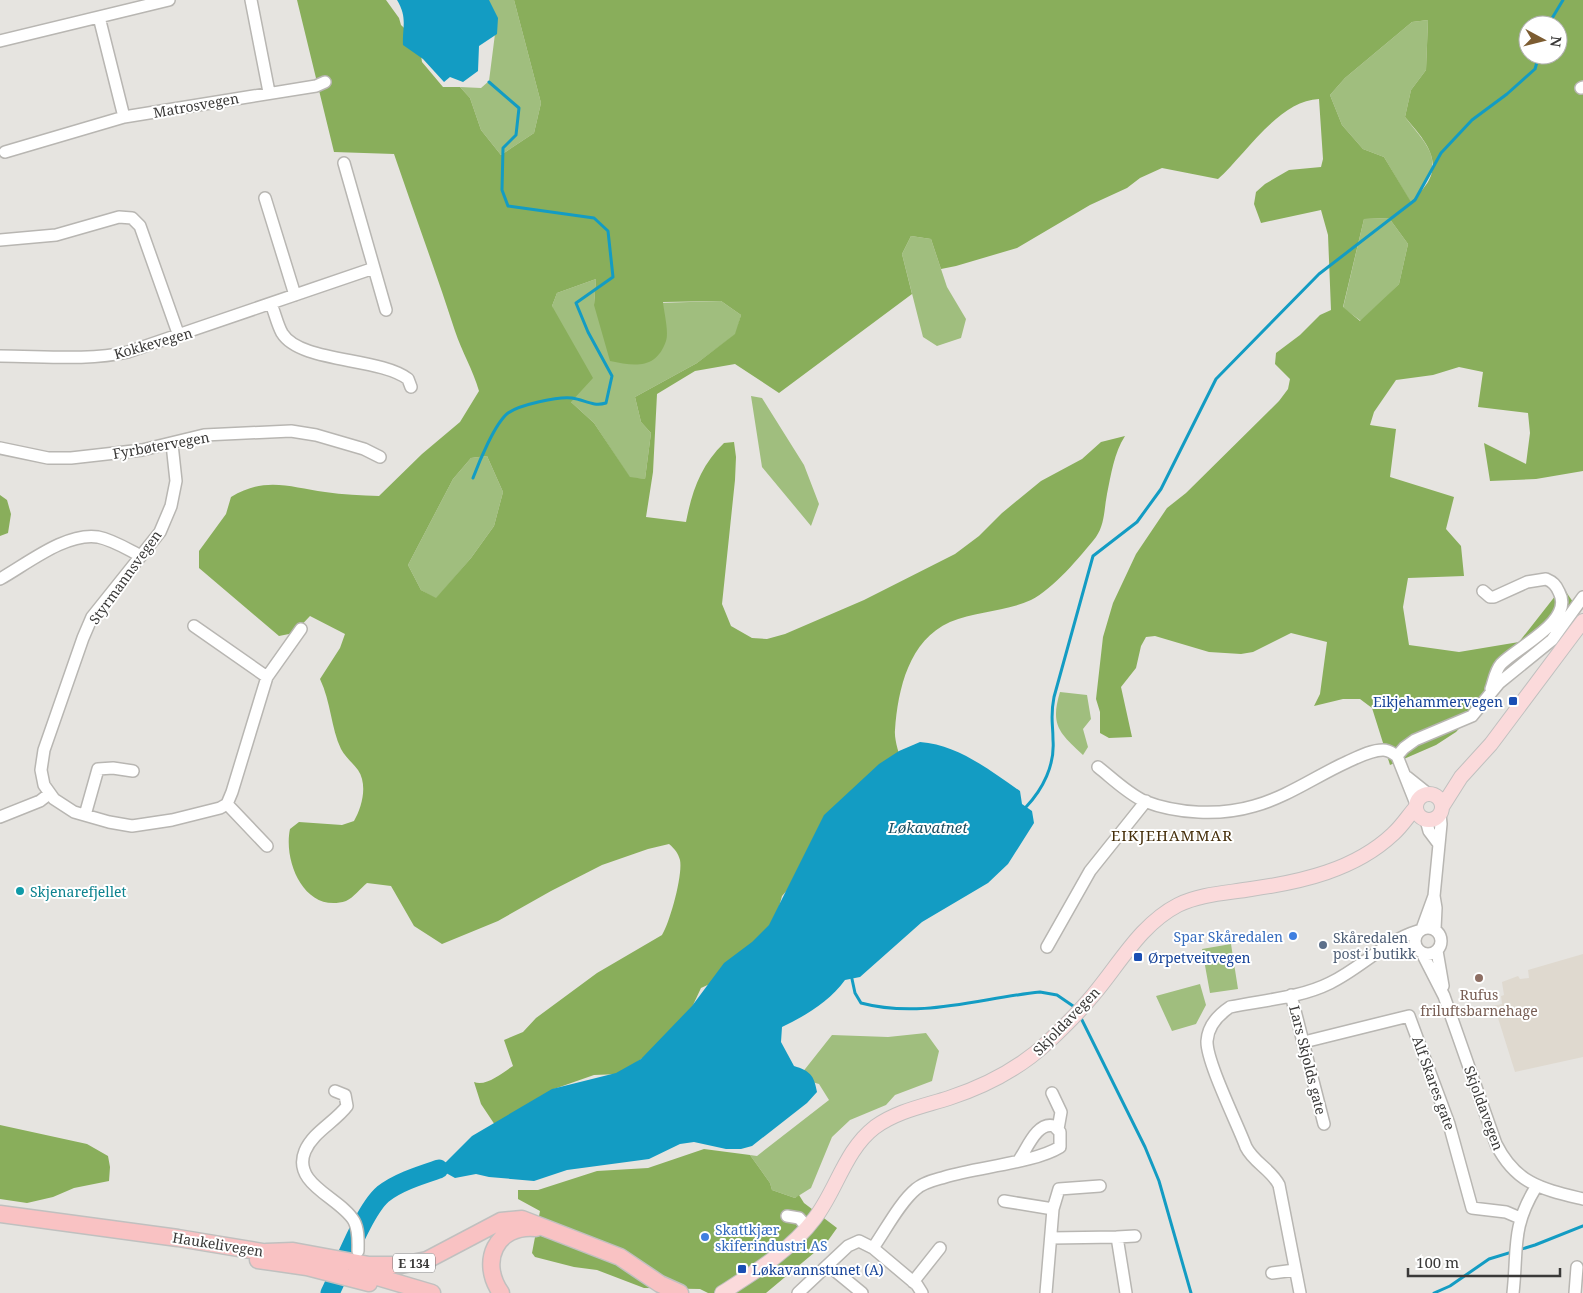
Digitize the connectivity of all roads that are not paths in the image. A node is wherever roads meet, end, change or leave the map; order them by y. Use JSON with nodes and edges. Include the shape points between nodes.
{"nodes":[{"id":1,"x":169,"y":0,"type":"edge"},
{"id":2,"x":251,"y":0,"type":"edge"},
{"id":3,"x":100,"y":17,"type":"junction"},
{"id":4,"x":0,"y":41,"type":"edge"},
{"id":5,"x":325,"y":82,"type":"dead end"},
{"id":6,"x":269,"y":92,"type":"junction"},
{"id":7,"x":124,"y":117,"type":"junction"},
{"id":8,"x":5,"y":152,"type":"dead end"},
{"id":9,"x":344,"y":163,"type":"dead end"},
{"id":10,"x":265,"y":198,"type":"dead end"},
{"id":11,"x":0,"y":240,"type":"edge"},
{"id":12,"x":374,"y":268,"type":"junction"},
{"id":13,"x":295,"y":295,"type":"junction"},
{"id":14,"x":272,"y":304,"type":"junction"},
{"id":15,"x":386,"y":310,"type":"dead end"},
{"id":16,"x":179,"y":336,"type":"junction"},
{"id":17,"x":0,"y":356,"type":"edge"},
{"id":18,"x":411,"y":387,"type":"dead end"},
{"id":19,"x":172,"y":444,"type":"junction"},
{"id":20,"x":0,"y":448,"type":"edge"},
{"id":21,"x":380,"y":457,"type":"dead end"},
{"id":22,"x":140,"y":556,"type":"junction"},
{"id":23,"x":0,"y":579,"type":"edge"},
{"id":24,"x":1483,"y":591,"type":"dead end"},
{"id":25,"x":1583,"y":597,"type":"edge"},
{"id":26,"x":1583,"y":621,"type":"edge"},
{"id":27,"x":194,"y":626,"type":"dead end"},
{"id":28,"x":301,"y":629,"type":"dead end"},
{"id":29,"x":267,"y":677,"type":"junction"},
{"id":30,"x":1490,"y":694,"type":"junction"},
{"id":31,"x":1397,"y":756,"type":"junction"},
{"id":32,"x":1098,"y":767,"type":"dead end"},
{"id":33,"x":132,"y":771,"type":"dead end"},
{"id":34,"x":1407,"y":777,"type":"junction"},
{"id":35,"x":1461,"y":777,"type":"junction"},
{"id":36,"x":1429,"y":793,"type":"junction"},
{"id":37,"x":49,"y":794,"type":"junction"},
{"id":38,"x":1146,"y":801,"type":"junction"},
{"id":39,"x":227,"y":804,"type":"junction"},
{"id":40,"x":1416,"y":806,"type":"junction"},
{"id":41,"x":1441,"y":811,"type":"junction"},
{"id":42,"x":85,"y":815,"type":"junction"},
{"id":43,"x":0,"y":817,"type":"edge"},
{"id":44,"x":1425,"y":819,"type":"junction"},
{"id":45,"x":1395,"y":832,"type":"junction"},
{"id":46,"x":1438,"y":843,"type":"junction"},
{"id":47,"x":267,"y":846,"type":"dead end"},
{"id":48,"x":1434,"y":896,"type":"junction"},
{"id":49,"x":1434,"y":929,"type":"junction"},
{"id":50,"x":1420,"y":930,"type":"junction"},
{"id":51,"x":1387,"y":946,"type":"junction"},
{"id":52,"x":1047,"y":947,"type":"dead end"},
{"id":53,"x":1420,"y":951,"type":"junction"},
{"id":54,"x":1437,"y":951,"type":"junction"},
{"id":55,"x":1291,"y":995,"type":"junction"},
{"id":56,"x":1444,"y":996,"type":"junction"},
{"id":57,"x":1304,"y":1042,"type":"junction"},
{"id":58,"x":335,"y":1091,"type":"dead end"},
{"id":59,"x":1052,"y":1093,"type":"dead end"},
{"id":60,"x":1324,"y":1124,"type":"dead end"},
{"id":61,"x":1058,"y":1128,"type":"junction"},
{"id":62,"x":1019,"y":1160,"type":"junction"},
{"id":63,"x":1100,"y":1186,"type":"dead end"},
{"id":64,"x":1536,"y":1187,"type":"junction"},
{"id":65,"x":1583,"y":1200,"type":"edge"},
{"id":66,"x":1004,"y":1201,"type":"dead end"},
{"id":67,"x":1053,"y":1209,"type":"junction"},
{"id":68,"x":0,"y":1214,"type":"edge"},
{"id":69,"x":787,"y":1216,"type":"dead end"},
{"id":70,"x":1520,"y":1218,"type":"junction"},
{"id":71,"x":0,"y":1224,"type":"edge"},
{"id":72,"x":807,"y":1227,"type":"junction"},
{"id":73,"x":550,"y":1230,"type":"junction"},
{"id":74,"x":1135,"y":1236,"type":"dead end"},
{"id":75,"x":1117,"y":1237,"type":"junction"},
{"id":76,"x":1052,"y":1238,"type":"junction"},
{"id":77,"x":873,"y":1248,"type":"junction"},
{"id":78,"x":940,"y":1248,"type":"dead end"},
{"id":79,"x":358,"y":1252,"type":"dead end"},
{"id":80,"x":271,"y":1258,"type":"junction"},
{"id":81,"x":828,"y":1265,"type":"junction"},
{"id":82,"x":1576,"y":1267,"type":"dead end"},
{"id":83,"x":1295,"y":1270,"type":"junction"},
{"id":84,"x":1272,"y":1273,"type":"dead end"},
{"id":85,"x":745,"y":1279,"type":"junction"},
{"id":86,"x":913,"y":1282,"type":"junction"},
{"id":87,"x":663,"y":1288,"type":"edge"},
{"id":88,"x":364,"y":1293,"type":"edge"},
{"id":89,"x":405,"y":1293,"type":"edge"},
{"id":90,"x":432,"y":1293,"type":"edge"},
{"id":91,"x":501,"y":1293,"type":"edge"},
{"id":92,"x":680,"y":1293,"type":"edge"},
{"id":93,"x":722,"y":1293,"type":"edge"},
{"id":94,"x":730,"y":1293,"type":"edge"},
{"id":95,"x":798,"y":1293,"type":"edge"},
{"id":96,"x":862,"y":1293,"type":"edge"},
{"id":97,"x":922,"y":1293,"type":"edge"},
{"id":98,"x":1046,"y":1293,"type":"edge"},
{"id":99,"x":1126,"y":1293,"type":"edge"},
{"id":100,"x":1300,"y":1293,"type":"edge"},
{"id":101,"x":1513,"y":1293,"type":"edge"},
{"id":102,"x":1575,"y":1293,"type":"edge"}],
"edges":[{"from":1,"to":3,"type":"street"},
{"from":2,"to":6,"type":"street"},
{"from":3,"to":4,"type":"street"},
{"from":3,"to":7,"type":"street"},
{"from":5,"to":6,"type":"street","name":"Matrosvegen"},
{"from":6,"to":7,"type":"street","name":"Matrosvegen"},
{"from":7,"to":8,"type":"street","name":"Matrosvegen"},
{"from":9,"to":12,"type":"street"},
{"from":10,"to":13,"type":"street"},
{"from":11,"to":16,"type":"street","via":[[56,235],[119,217],[132,218],[140,226]]},
{"from":12,"to":13,"type":"street","name":"Kokkevegen"},
{"from":12,"to":15,"type":"street"},
{"from":13,"to":14,"type":"street","name":"Kokkevegen"},
{"from":14,"to":16,"type":"street","name":"Kokkevegen"},
{"from":14,"to":18,"type":"street","via":[[282,333],[296,346],[393,371],[408,379]]},
{"from":16,"to":17,"type":"street","name":"Kokkevegen","via":[[111,356]]},
{"from":19,"to":20,"type":"street","name":"Fyrbøtervegen","via":[[71,458],[48,458]]},
{"from":19,"to":21,"type":"street","name":"Fyrbøtervegen","via":[[204,435],[291,431],[364,449]]},
{"from":19,"to":22,"type":"street","name":"Styrmannsvegen","via":[[176,481],[171,506],[160,532]]},
{"from":22,"to":23,"type":"street","via":[[98,537],[81,537],[67,540]]},
{"from":22,"to":37,"type":"street","name":"Styrmannsvegen","via":[[92,617],[83,638],[44,750],[41,770]]},
{"from":24,"to":30,"type":"street","via":[[1494,597],[1527,582],[1546,579],[1556,586],[1562,602],[1558,615],[1548,627],[1499,667]]},
{"from":25,"to":30,"type":"street","via":[[1552,640],[1511,671]]},
{"from":26,"to":35,"type":"main road","via":[[1491,744]]},
{"from":27,"to":29,"type":"street"},
{"from":28,"to":29,"type":"street"},
{"from":29,"to":39,"type":"street"},
{"from":30,"to":31,"type":"street","via":[[1472,716],[1415,740]]},
{"from":31,"to":34,"type":"street"},
{"from":31,"to":38,"type":"street","via":[[1384,750],[1361,756],[1283,795],[1238,810],[1203,812]]},
{"from":32,"to":38,"type":"street","via":[[1136,797]]},
{"from":33,"to":42,"type":"street","via":[[98,769]]},
{"from":34,"to":36,"type":"street"},
{"from":34,"to":40,"type":"street"},
{"from":35,"to":36,"type":"main road"},
{"from":35,"to":41,"type":"main road"},
{"from":36,"to":40,"type":"main road","via":[[1420,797]]},
{"from":36,"to":41,"type":"main road","via":[[1440,798]]},
{"from":37,"to":42,"type":"street","via":[[74,812]]},
{"from":37,"to":43,"type":"street","via":[[40,801]]},
{"from":38,"to":52,"type":"street","via":[[1090,871]]},
{"from":39,"to":42,"type":"street","via":[[208,812],[132,826]]},
{"from":39,"to":47,"type":"street"},
{"from":40,"to":44,"type":"main road","via":[[1416,812]]},
{"from":40,"to":45,"type":"main road","name":"Skjoldavegen"},
{"from":41,"to":44,"type":"main road","via":[[1437,818]]},
{"from":41,"to":46,"type":"street"},
{"from":44,"to":45,"type":"main road","name":"Skjoldavegen"},
{"from":44,"to":46,"type":"street"},
{"from":45,"to":72,"type":"main road","name":"Skjoldavegen","via":[[1361,856],[1314,877],[1200,898],[1180,904],[1164,914],[1140,934],[1078,1012],[1031,1058],[983,1085],[904,1112],[869,1132],[852,1153],[824,1204]]},
{"from":46,"to":48,"type":"street"},
{"from":48,"to":49,"type":"street"},
{"from":48,"to":50,"type":"street"},
{"from":49,"to":50,"type":"street"},
{"from":49,"to":54,"type":"street","via":[[1441,940]]},
{"from":50,"to":51,"type":"street","via":[[1395,939]]},
{"from":50,"to":53,"type":"street","via":[[1414,941]]},
{"from":51,"to":53,"type":"street"},
{"from":51,"to":55,"type":"street","via":[[1330,983]]},
{"from":53,"to":54,"type":"street","via":[[1428,954]]},
{"from":53,"to":56,"type":"street","name":"Skjoldavegen"},
{"from":54,"to":56,"type":"street","name":"Skjoldavegen"},
{"from":55,"to":57,"type":"street","name":"Lars Skjolds gate"},
{"from":55,"to":83,"type":"street","via":[[1230,1007],[1214,1021],[1207,1041],[1211,1062],[1246,1147],[1279,1185]]},
{"from":56,"to":64,"type":"street","name":"Skjoldavegen","via":[[1496,1144],[1513,1170]]},
{"from":57,"to":60,"type":"street","name":"Lars Skjolds gate"},
{"from":57,"to":70,"type":"street","name":"Alf Skares gate","via":[[1409,1016],[1449,1124],[1472,1208],[1506,1212]]},
{"from":58,"to":79,"type":"street","via":[[345,1095],[347,1106],[309,1144],[303,1167],[310,1180],[354,1221]]},
{"from":59,"to":61,"type":"street","via":[[1061,1112]]},
{"from":61,"to":62,"type":"street","via":[[1044,1126]]},
{"from":61,"to":62,"type":"street","via":[[1062,1136],[1060,1147]]},
{"from":62,"to":77,"type":"street","via":[[970,1169],[922,1185],[909,1197]]},
{"from":63,"to":67,"type":"street","via":[[1059,1189]]},
{"from":64,"to":65,"type":"street"},
{"from":64,"to":70,"type":"street"},
{"from":66,"to":67,"type":"street"},
{"from":67,"to":76,"type":"street"},
{"from":68,"to":80,"type":"highway","name":"Haukelivegen","number":"E 134","via":[[91,1225]]},
{"from":69,"to":72,"type":"street","via":[[798,1218]]},
{"from":70,"to":101,"type":"street"},
{"from":71,"to":80,"type":"highway","name":"Haukelivegen","number":"E 134"},
{"from":72,"to":85,"type":"main road","name":"Skjoldavegen"},
{"from":73,"to":80,"type":"highway","number":"E 134","via":[[531,1220],[501,1221],[427,1260],[401,1266],[353,1263],[293,1251]]},
{"from":73,"to":87,"type":"highway","number":"E 134","via":[[620,1257]]},
{"from":73,"to":91,"type":"highway","number":"E 134","via":[[516,1229],[498,1242],[491,1268]]},
{"from":74,"to":75,"type":"street"},
{"from":75,"to":76,"type":"street"},
{"from":75,"to":99,"type":"street"},
{"from":76,"to":98,"type":"street"},
{"from":77,"to":81,"type":"street","via":[[866,1243],[854,1242]]},
{"from":77,"to":86,"type":"street"},
{"from":78,"to":86,"type":"street"},
{"from":80,"to":88,"type":"highway","number":"E 134"},
{"from":80,"to":89,"type":"highway","name":"Haukelivegen","number":"E 134"},
{"from":80,"to":90,"type":"highway","name":"Haukelivegen","number":"E 134","via":[[358,1271]]},
{"from":81,"to":95,"type":"street"},
{"from":81,"to":96,"type":"street"},
{"from":82,"to":102,"type":"street"},
{"from":83,"to":84,"type":"street"},
{"from":83,"to":100,"type":"street"},
{"from":85,"to":93,"type":"main road","name":"Skjoldavegen"},
{"from":85,"to":94,"type":"main road","name":"Skjoldavegen"},
{"from":86,"to":97,"type":"street"},
{"from":87,"to":92,"type":"highway","number":"E 134"}]}
